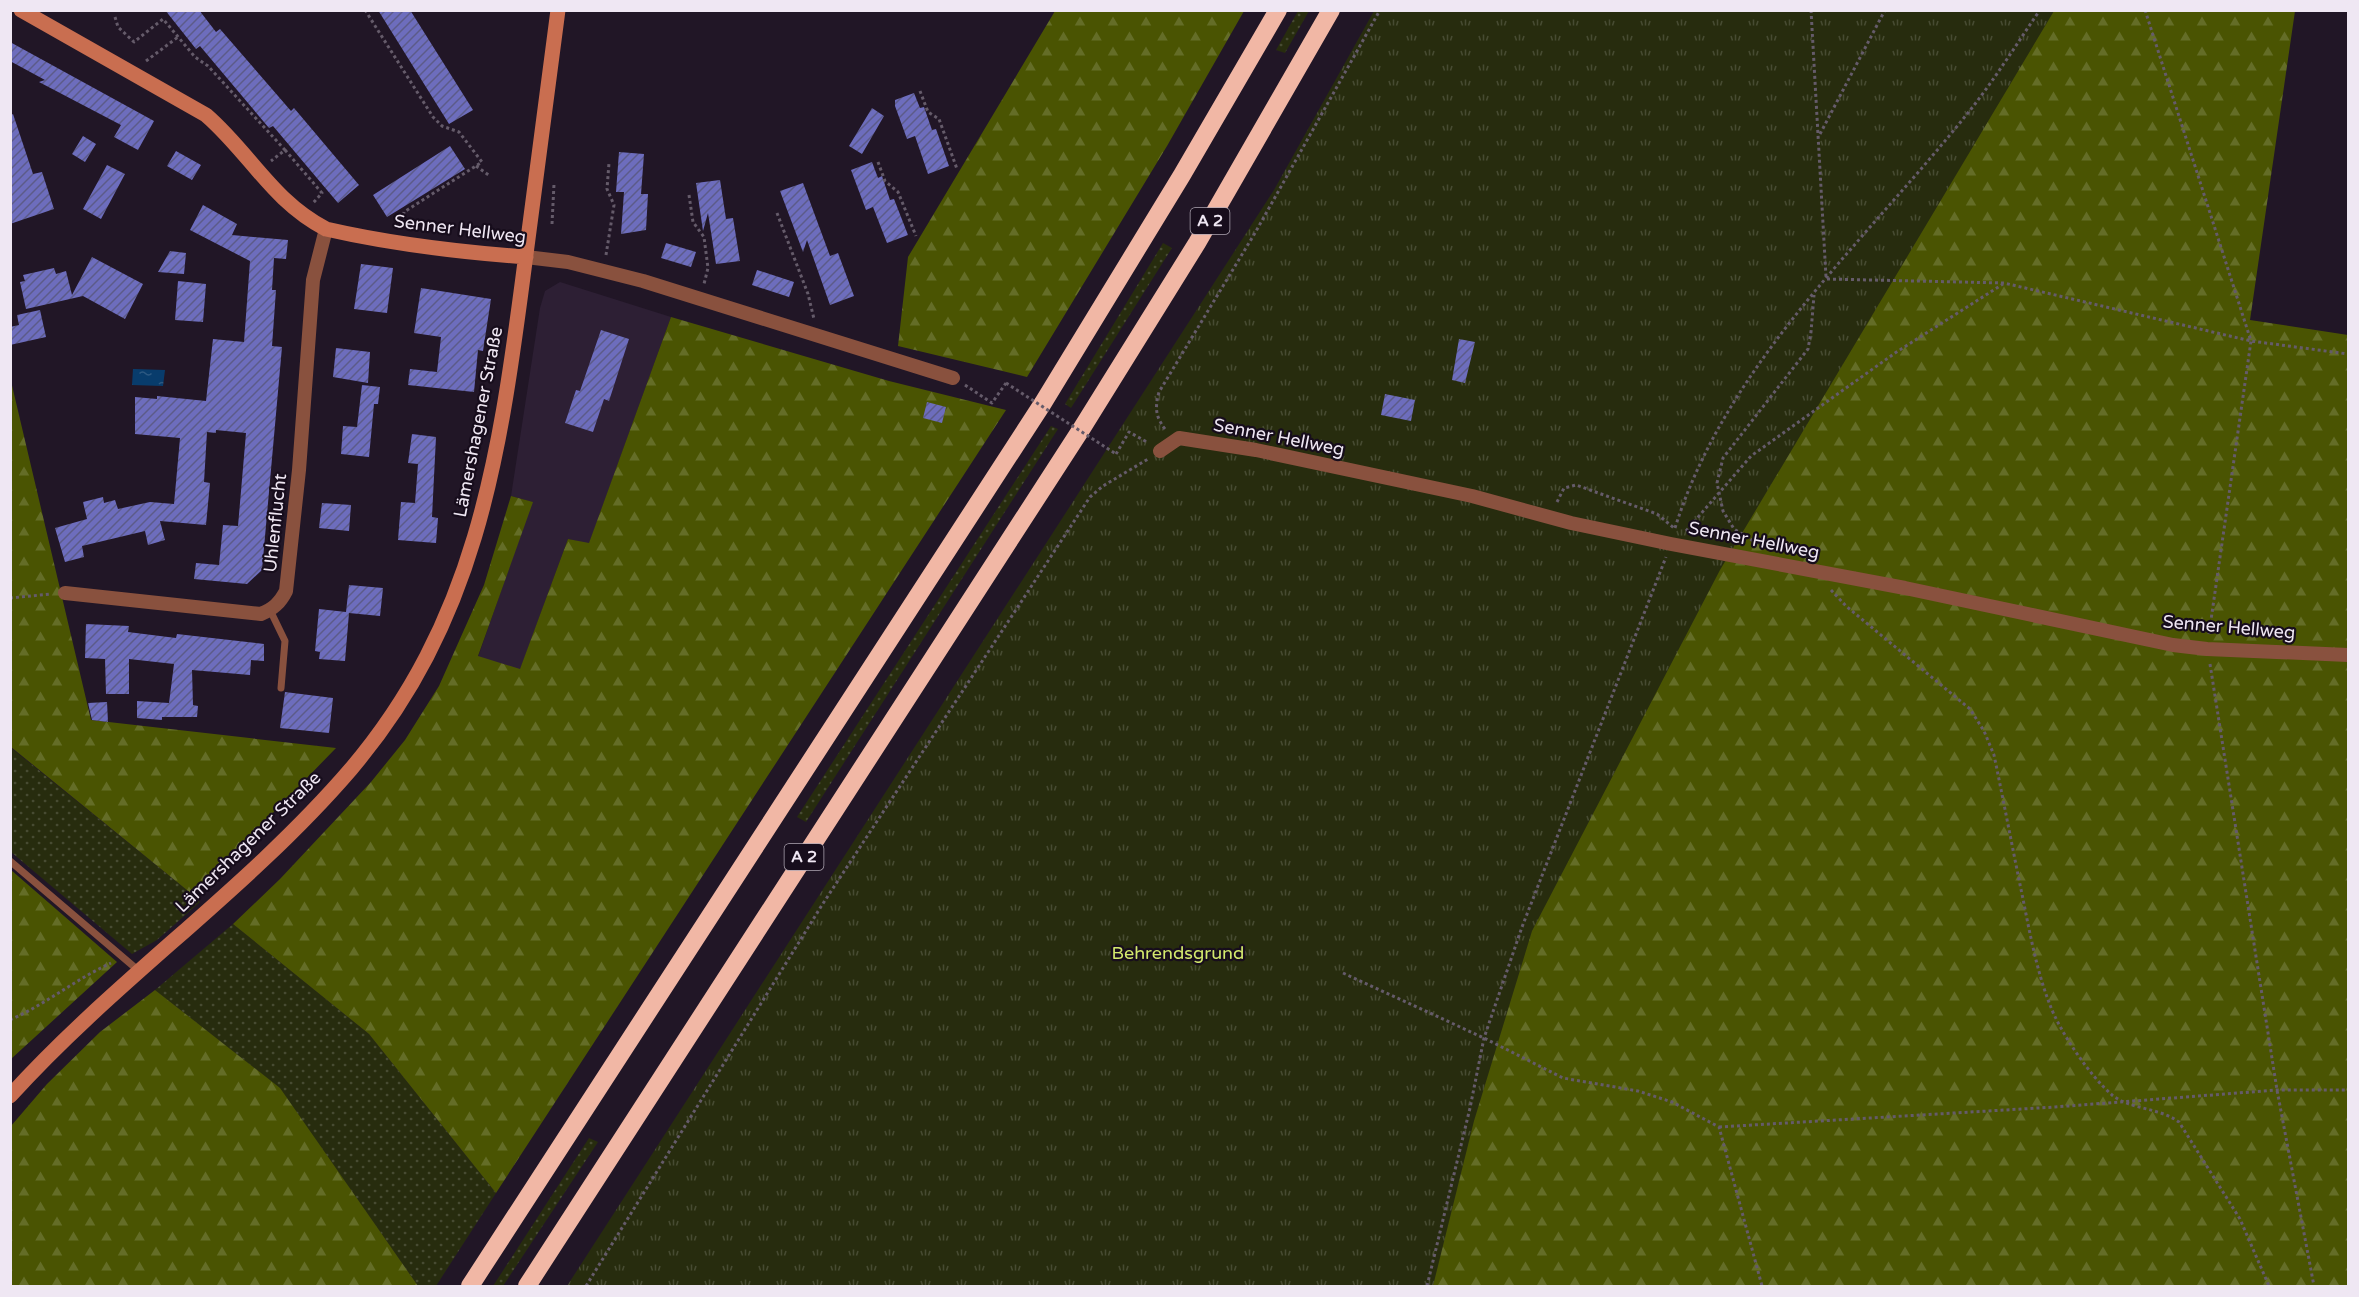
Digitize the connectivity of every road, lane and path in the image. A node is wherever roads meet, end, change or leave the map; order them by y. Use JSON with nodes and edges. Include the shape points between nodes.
{"nodes":[{"id":1,"x":21,"y":10,"type":"edge"},
{"id":2,"x":365,"y":10,"type":"edge"},
{"id":3,"x":558,"y":10,"type":"edge"},
{"id":4,"x":1278,"y":10,"type":"edge"},
{"id":5,"x":1331,"y":10,"type":"edge"},
{"id":6,"x":1380,"y":10,"type":"edge"},
{"id":7,"x":1811,"y":10,"type":"edge"},
{"id":8,"x":1885,"y":10,"type":"edge"},
{"id":9,"x":2040,"y":10,"type":"edge"},
{"id":10,"x":2145,"y":10,"type":"edge"},
{"id":11,"x":115,"y":17,"type":"dead end"},
{"id":12,"x":178,"y":37,"type":"junction"},
{"id":13,"x":130,"y":72,"type":"junction"},
{"id":14,"x":920,"y":91,"type":"dead end"},
{"id":15,"x":1819,"y":136,"type":"junction"},
{"id":16,"x":285,"y":150,"type":"junction"},
{"id":17,"x":878,"y":162,"type":"dead end"},
{"id":18,"x":609,"y":163,"type":"dead end"},
{"id":19,"x":476,"y":166,"type":"junction"},
{"id":20,"x":957,"y":169,"type":"dead end"},
{"id":21,"x":257,"y":171,"type":"junction"},
{"id":22,"x":490,"y":176,"type":"dead end"},
{"id":23,"x":688,"y":195,"type":"dead end"},
{"id":24,"x":777,"y":213,"type":"dead end"},
{"id":25,"x":301,"y":215,"type":"junction"},
{"id":26,"x":401,"y":226,"type":"dead end"},
{"id":27,"x":326,"y":229,"type":"junction"},
{"id":28,"x":916,"y":236,"type":"dead end"},
{"id":29,"x":526,"y":256,"type":"junction"},
{"id":30,"x":604,"y":271,"type":"junction"},
{"id":31,"x":1826,"y":279,"type":"junction"},
{"id":32,"x":2004,"y":283,"type":"junction"},
{"id":33,"x":1814,"y":294,"type":"junction"},
{"id":34,"x":701,"y":299,"type":"junction"},
{"id":35,"x":814,"y":334,"type":"junction"},
{"id":36,"x":2251,"y":341,"type":"junction"},
{"id":37,"x":2349,"y":354,"type":"edge"},
{"id":38,"x":953,"y":378,"type":"dead end"},
{"id":39,"x":976,"y":393,"type":"dead end"},
{"id":40,"x":1179,"y":438,"type":"junction"},
{"id":41,"x":1158,"y":448,"type":"junction"},
{"id":42,"x":1719,"y":492,"type":"junction"},
{"id":43,"x":1552,"y":518,"type":"junction"},
{"id":44,"x":1674,"y":528,"type":"junction"},
{"id":45,"x":1671,"y":544,"type":"junction"},
{"id":46,"x":1761,"y":546,"type":"dead end"},
{"id":47,"x":1811,"y":570,"type":"junction"},
{"id":48,"x":65,"y":593,"type":"joint"},
{"id":49,"x":10,"y":598,"type":"edge"},
{"id":50,"x":270,"y":610,"type":"junction"},
{"id":51,"x":2207,"y":649,"type":"junction"},
{"id":52,"x":2349,"y":655,"type":"edge"},
{"id":53,"x":281,"y":688,"type":"dead end"},
{"id":54,"x":10,"y":861,"type":"edge"},
{"id":55,"x":123,"y":957,"type":"junction"},
{"id":56,"x":139,"y":970,"type":"junction"},
{"id":57,"x":1343,"y":973,"type":"dead end"},
{"id":58,"x":10,"y":1020,"type":"edge"},
{"id":59,"x":1484,"y":1038,"type":"junction"},
{"id":60,"x":2277,"y":1090,"type":"junction"},
{"id":61,"x":2349,"y":1090,"type":"edge"},
{"id":62,"x":10,"y":1096,"type":"edge"},
{"id":63,"x":2126,"y":1101,"type":"junction"},
{"id":64,"x":1719,"y":1127,"type":"junction"},
{"id":65,"x":470,"y":1287,"type":"edge"},
{"id":66,"x":527,"y":1287,"type":"edge"},
{"id":67,"x":586,"y":1287,"type":"edge"},
{"id":68,"x":1426,"y":1287,"type":"edge"},
{"id":69,"x":1762,"y":1287,"type":"edge"},
{"id":70,"x":2269,"y":1287,"type":"edge"},
{"id":71,"x":2314,"y":1287,"type":"edge"}],
"edges":[{"from":1,"to":13,"type":"main road","name":"Senner Hellweg"},
{"from":2,"to":19,"type":"path","via":[[433,117],[465,138],[482,162]]},
{"from":3,"to":29,"type":"main road","name":"Lämershagener Straße"},
{"from":4,"to":65,"type":"highway","number":"A 2","via":[[1042,403]]},
{"from":5,"to":66,"type":"highway","number":"A 2","via":[[1202,234],[1082,428]]},
{"from":6,"to":40,"type":"path","via":[[1160,392],[1156,416]]},
{"from":7,"to":15,"type":"path"},
{"from":8,"to":15,"type":"path"},
{"from":9,"to":31,"type":"path","via":[[1976,103]]},
{"from":10,"to":36,"type":"path"},
{"from":11,"to":12,"type":"path","via":[[118,27],[132,42],[163,19]]},
{"from":12,"to":13,"type":"path"},
{"from":12,"to":16,"type":"path"},
{"from":13,"to":21,"type":"main road","name":"Senner Hellweg","via":[[206,115]]},
{"from":14,"to":20,"type":"path","via":[[928,112],[939,119]]},
{"from":15,"to":31,"type":"path"},
{"from":16,"to":21,"type":"path"},
{"from":16,"to":25,"type":"path","via":[[322,192]]},
{"from":17,"to":28,"type":"path","via":[[885,181],[898,192]]},
{"from":18,"to":30,"type":"path","via":[[607,189],[614,205]]},
{"from":19,"to":22,"type":"path"},
{"from":19,"to":26,"type":"path","via":[[404,212]]},
{"from":21,"to":25,"type":"main road","name":"Senner Hellweg"},
{"from":23,"to":34,"type":"path","via":[[693,222],[704,237],[708,268]]},
{"from":24,"to":35,"type":"path","via":[[808,294]]},
{"from":25,"to":27,"type":"main road","name":"Senner Hellweg"},
{"from":27,"to":29,"type":"main road","name":"Senner Hellweg","via":[[442,249]]},
{"from":27,"to":50,"type":"street","name":"Uhlenflucht","via":[[314,280],[286,591]]},
{"from":29,"to":30,"type":"street","name":"Senner Hellweg"},
{"from":29,"to":56,"type":"main road","name":"Lämershagener Straße","via":[[501,428],[482,517],[460,584],[426,661],[392,716],[329,793],[234,887]]},
{"from":30,"to":34,"type":"street","name":"Senner Hellweg"},
{"from":31,"to":32,"type":"path"},
{"from":31,"to":33,"type":"path"},
{"from":32,"to":36,"type":"path"},
{"from":32,"to":42,"type":"path","via":[[1895,353],[1751,456]]},
{"from":33,"to":42,"type":"path","via":[[1808,348],[1723,458],[1717,483]]},
{"from":33,"to":44,"type":"path","via":[[1760,360],[1722,422],[1685,495]]},
{"from":34,"to":35,"type":"street","name":"Senner Hellweg"},
{"from":35,"to":38,"type":"street","name":"Senner Hellweg"},
{"from":36,"to":37,"type":"path"},
{"from":36,"to":51,"type":"path"},
{"from":39,"to":41,"type":"path","bridge":true,"via":[[992,403],[1006,383],[1116,454],[1129,432]]},
{"from":40,"to":41,"type":"street"},
{"from":40,"to":43,"type":"street","name":"Senner Hellweg","via":[[1256,450],[1461,494]]},
{"from":41,"to":67,"type":"path","via":[[1090,497],[822,905]]},
{"from":42,"to":45,"type":"path"},
{"from":42,"to":46,"type":"path","via":[[1723,511],[1734,529]]},
{"from":43,"to":44,"type":"path","via":[[1564,488],[1576,485],[1657,514]]},
{"from":43,"to":45,"type":"street","name":"Senner Hellweg"},
{"from":44,"to":45,"type":"path"},
{"from":45,"to":47,"type":"street","name":"Senner Hellweg"},
{"from":45,"to":59,"type":"path","via":[[1522,927]]},
{"from":47,"to":51,"type":"street","name":"Senner Hellweg"},
{"from":47,"to":63,"type":"path","via":[[1846,606],[1970,709],[1984,731],[1994,755],[2030,935],[2050,1005],[2083,1062],[2113,1095]]},
{"from":48,"to":49,"type":"path"},
{"from":48,"to":50,"type":"street","via":[[261,614]]},
{"from":50,"to":53,"type":"lane","via":[[285,641]]},
{"from":51,"to":52,"type":"street","name":"Senner Hellweg"},
{"from":51,"to":60,"type":"path"},
{"from":54,"to":55,"type":"lane"},
{"from":55,"to":56,"type":"lane"},
{"from":55,"to":58,"type":"path"},
{"from":56,"to":62,"type":"main road","name":"Lämershagener Straße"},
{"from":57,"to":59,"type":"path"},
{"from":59,"to":64,"type":"path","via":[[1563,1078],[1638,1091],[1672,1102]]},
{"from":59,"to":68,"type":"path"},
{"from":60,"to":61,"type":"path"},
{"from":60,"to":63,"type":"path"},
{"from":60,"to":71,"type":"path"},
{"from":63,"to":64,"type":"path"},
{"from":63,"to":70,"type":"path","via":[[2168,1114],[2179,1122],[2240,1219]]},
{"from":64,"to":69,"type":"path"}]}
